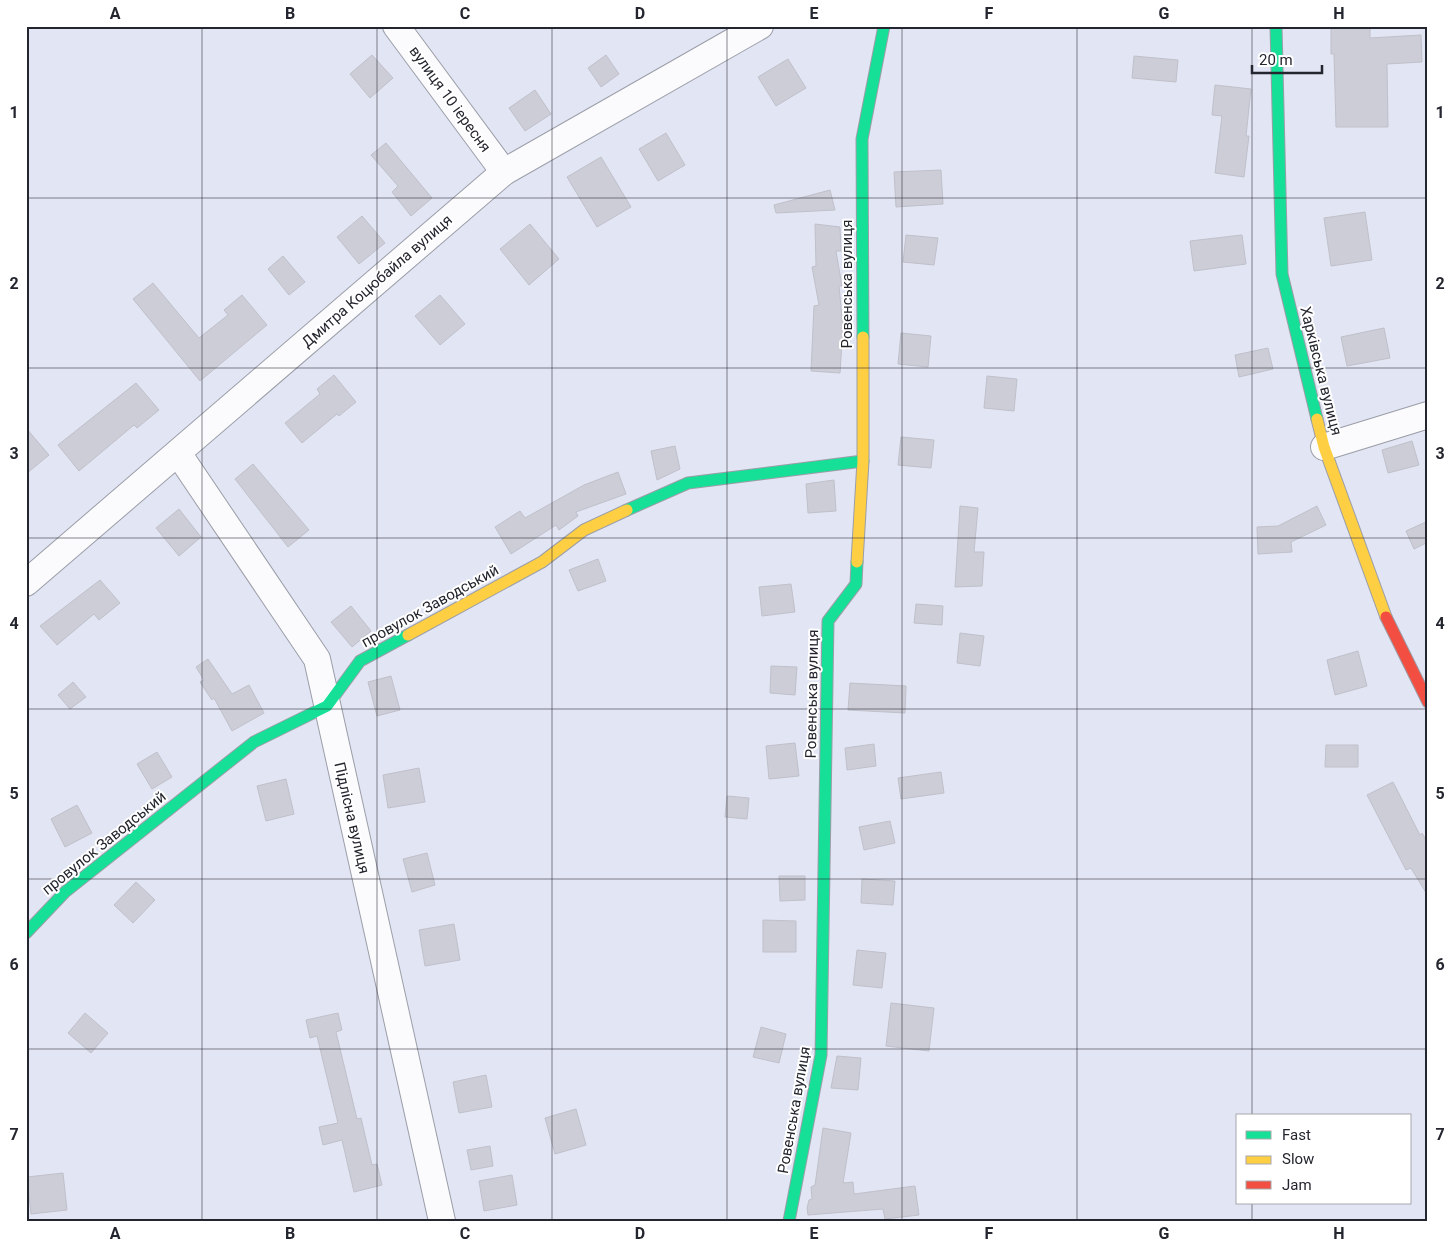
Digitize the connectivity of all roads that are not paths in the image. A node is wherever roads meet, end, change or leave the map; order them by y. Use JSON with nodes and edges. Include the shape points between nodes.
{"nodes":[{"id":1,"x":396,"y":26,"type":"edge"},
{"id":2,"x":760,"y":26,"type":"edge"},
{"id":3,"x":884,"y":26,"type":"edge"},
{"id":4,"x":1276,"y":26,"type":"edge"},
{"id":5,"x":504,"y":172,"type":"junction"},
{"id":6,"x":1428,"y":414,"type":"edge"},
{"id":7,"x":1324,"y":447,"type":"junction"},
{"id":8,"x":178,"y":453,"type":"junction"},
{"id":9,"x":863,"y":461,"type":"junction"},
{"id":10,"x":26,"y":584,"type":"edge"},
{"id":11,"x":1428,"y":702,"type":"edge"},
{"id":12,"x":327,"y":706,"type":"junction"},
{"id":13,"x":26,"y":932,"type":"edge"},
{"id":14,"x":442,"y":1221,"type":"edge"},
{"id":15,"x":789,"y":1221,"type":"edge"}],
"edges":[{"from":1,"to":5,"type":"street","name":"вулиця 10 іересня"},
{"from":2,"to":5,"type":"street","name":"Дмитра Коцюбайла вулиця"},
{"from":3,"to":9,"type":"street","name":"Ровенська вулиця","via":[[862,140]]},
{"from":4,"to":7,"type":"street","name":"Харківська вулиця","via":[[1282,274]]},
{"from":5,"to":8,"type":"street","name":"Дмитра Коцюбайла вулиця"},
{"from":6,"to":7,"type":"street"},
{"from":7,"to":11,"type":"street","name":"Харківська вулиця","via":[[1382,607]]},
{"from":8,"to":10,"type":"street","name":"Дмитра Коцюбайла вулиця"},
{"from":8,"to":12,"type":"street","name":"Підлісна вулиця","via":[[317,659]]},
{"from":9,"to":12,"type":"street","name":"провулок Заводський","via":[[688,483],[584,530],[542,562],[360,661]]},
{"from":9,"to":15,"type":"street","name":"Ровенська вулиця","via":[[856,584],[828,621],[821,1055]]},
{"from":12,"to":13,"type":"street","name":"провулок Заводський","via":[[254,742],[65,892]]},
{"from":12,"to":14,"type":"street","name":"Підлісна вулиця"}]}
